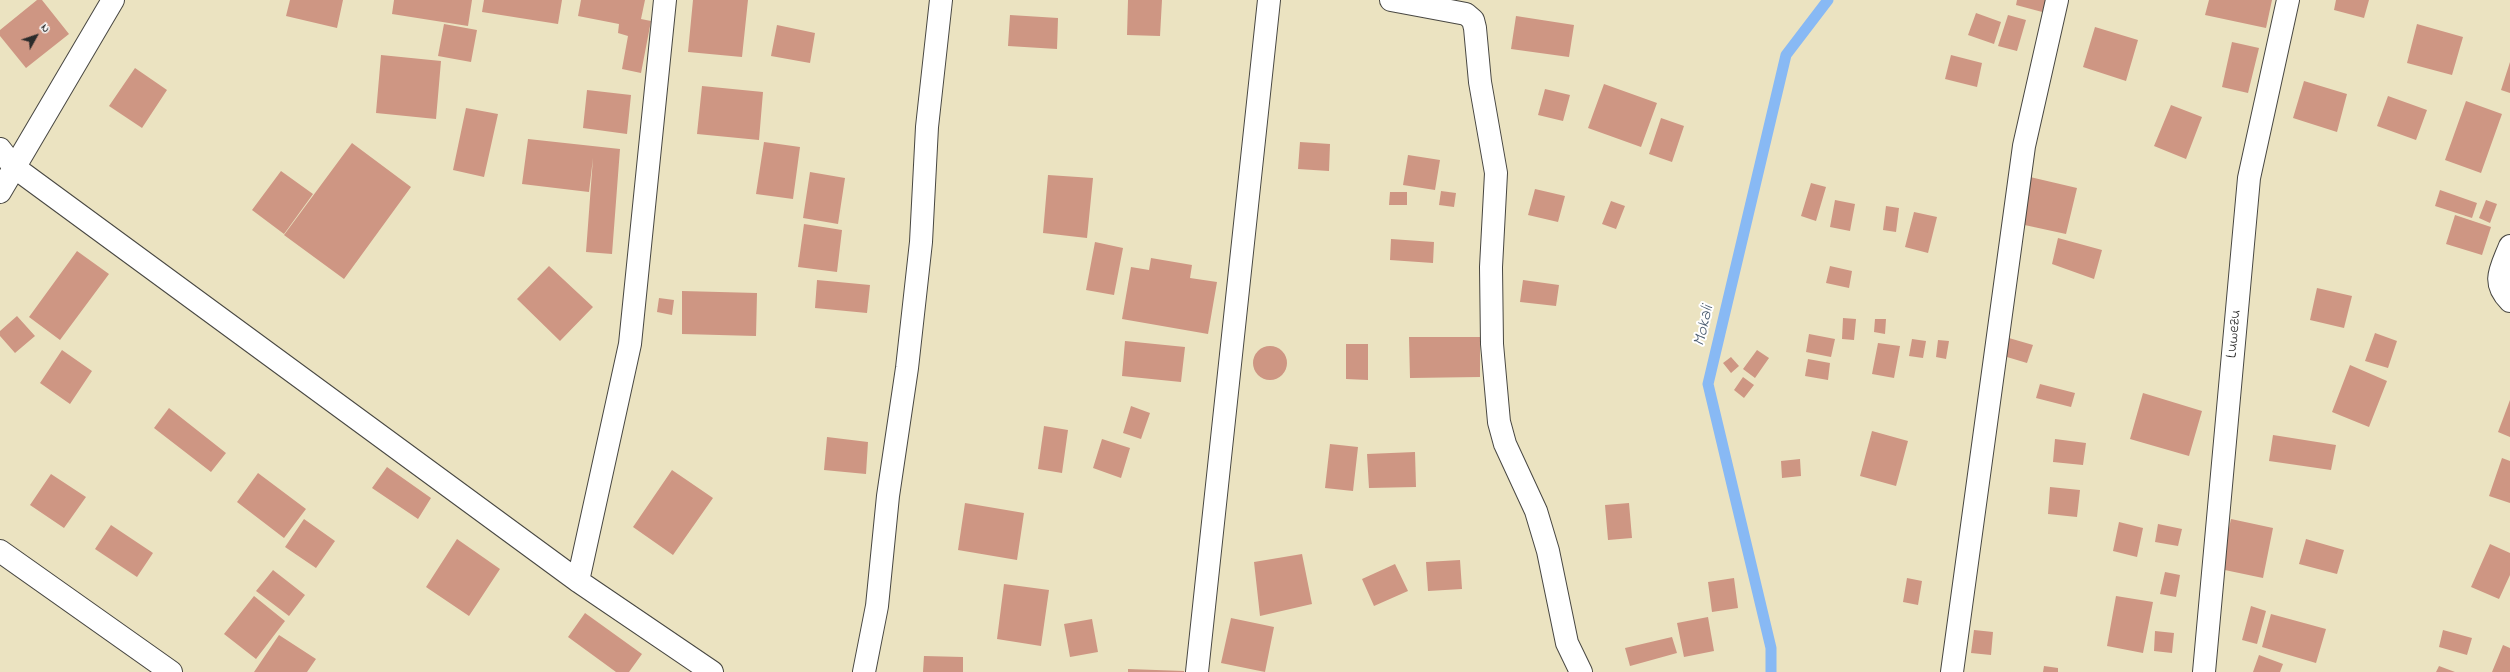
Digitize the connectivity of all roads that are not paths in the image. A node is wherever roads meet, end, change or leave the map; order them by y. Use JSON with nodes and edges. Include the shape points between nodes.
{"nodes":[{"id":1,"x":113,"y":0,"type":"edge"},
{"id":2,"x":665,"y":0,"type":"edge"},
{"id":3,"x":941,"y":0,"type":"edge"},
{"id":4,"x":1269,"y":0,"type":"edge"},
{"id":5,"x":1391,"y":0,"type":"edge"},
{"id":6,"x":2057,"y":0,"type":"edge"},
{"id":7,"x":2288,"y":0,"type":"edge"},
{"id":8,"x":0,"y":149,"type":"edge"},
{"id":9,"x":14,"y":167,"type":"junction"},
{"id":10,"x":0,"y":192,"type":"edge"},
{"id":11,"x":2510,"y":246,"type":"edge"},
{"id":12,"x":2510,"y":301,"type":"edge"},
{"id":13,"x":0,"y":551,"type":"edge"},
{"id":14,"x":578,"y":581,"type":"junction"},
{"id":15,"x":171,"y":672,"type":"edge"},
{"id":16,"x":712,"y":672,"type":"edge"},
{"id":17,"x":864,"y":672,"type":"edge"},
{"id":18,"x":1197,"y":672,"type":"edge"},
{"id":19,"x":1581,"y":672,"type":"edge"},
{"id":20,"x":1952,"y":672,"type":"edge"},
{"id":21,"x":2204,"y":672,"type":"edge"}],
"edges":[{"from":1,"to":9,"type":"street"},
{"from":2,"to":14,"type":"street","via":[[630,344]]},
{"from":3,"to":17,"type":"street","via":[[927,127],[921,242],[888,496],[877,606]]},
{"from":4,"to":18,"type":"street"},
{"from":5,"to":19,"type":"street","via":[[1466,14],[1473,20],[1480,82],[1496,173],[1491,267],[1492,344],[1499,422],[1505,444],[1536,511],[1548,552],[1567,643]]},
{"from":6,"to":20,"type":"street","via":[[2024,146]]},
{"from":7,"to":21,"type":"street","name":"Luwezu","via":[[2249,178]]},
{"from":8,"to":9,"type":"street"},
{"from":9,"to":10,"type":"street"},
{"from":9,"to":14,"type":"street"},
{"from":11,"to":12,"type":"street","via":[[2499,276],[2500,291]]},
{"from":13,"to":15,"type":"street"},
{"from":14,"to":16,"type":"street"}]}
